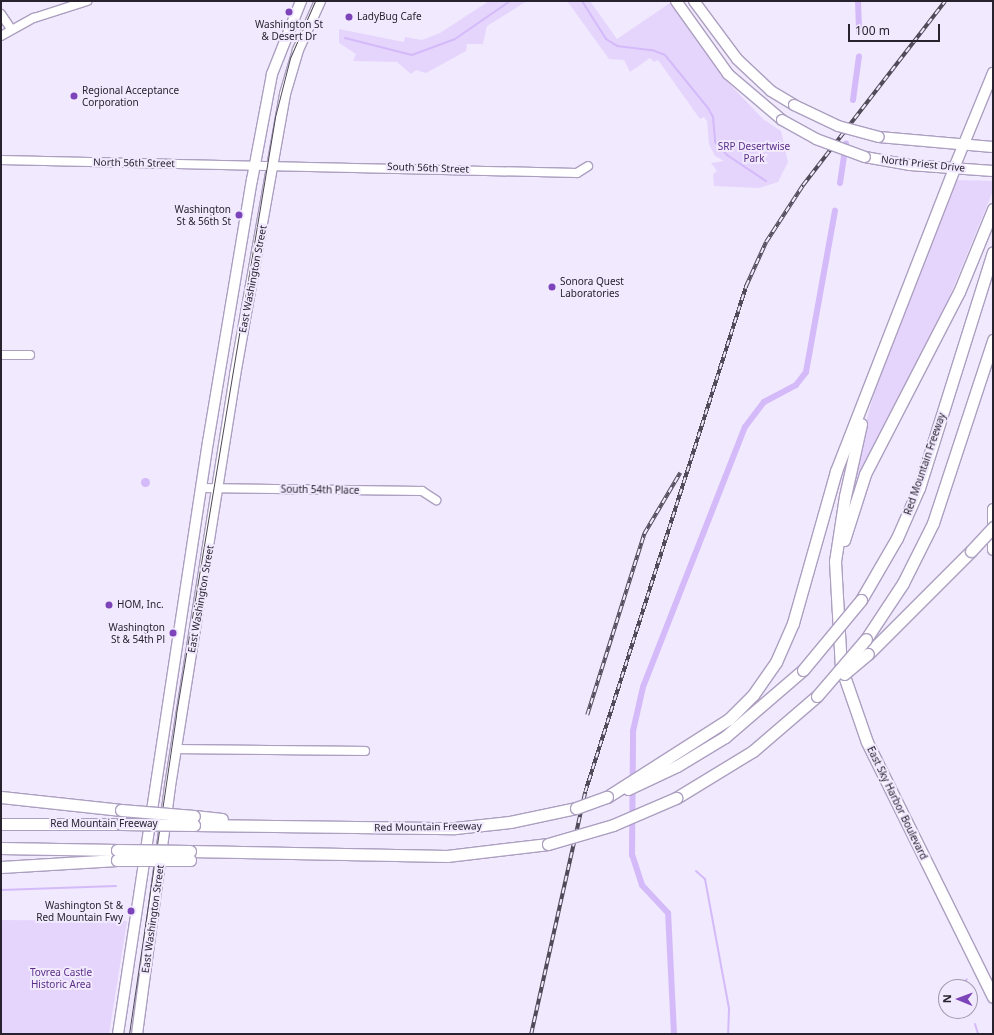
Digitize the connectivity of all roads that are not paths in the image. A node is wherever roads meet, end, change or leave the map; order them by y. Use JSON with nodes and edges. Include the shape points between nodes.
{"nodes":[{"id":1,"x":87,"y":1,"type":"edge"},
{"id":2,"x":301,"y":1,"type":"edge"},
{"id":3,"x":320,"y":1,"type":"edge"},
{"id":4,"x":676,"y":1,"type":"edge"},
{"id":5,"x":694,"y":1,"type":"edge"},
{"id":6,"x":1,"y":14,"type":"edge"},
{"id":7,"x":11,"y":29,"type":"junction"},
{"id":8,"x":1,"y":36,"type":"edge"},
{"id":9,"x":993,"y":73,"type":"edge"},
{"id":10,"x":964,"y":145,"type":"junction"},
{"id":11,"x":993,"y":147,"type":"edge"},
{"id":12,"x":1,"y":160,"type":"edge"},
{"id":13,"x":254,"y":164,"type":"junction"},
{"id":14,"x":270,"y":164,"type":"junction"},
{"id":15,"x":588,"y":166,"type":"dead end"},
{"id":16,"x":954,"y":168,"type":"junction"},
{"id":17,"x":991,"y":170,"type":"edge"},
{"id":18,"x":993,"y":209,"type":"edge"},
{"id":19,"x":993,"y":252,"type":"edge"},
{"id":20,"x":889,"y":338,"type":"junction"},
{"id":21,"x":993,"y":340,"type":"edge"},
{"id":22,"x":1,"y":355,"type":"edge"},
{"id":23,"x":30,"y":356,"type":"dead end"},
{"id":24,"x":201,"y":488,"type":"junction"},
{"id":25,"x":219,"y":488,"type":"junction"},
{"id":26,"x":436,"y":500,"type":"dead end"},
{"id":27,"x":993,"y":509,"type":"edge"},
{"id":28,"x":993,"y":528,"type":"edge"},
{"id":29,"x":993,"y":549,"type":"edge"},
{"id":30,"x":836,"y":597,"type":"junction"},
{"id":31,"x":817,"y":696,"type":"junction"},
{"id":32,"x":175,"y":749,"type":"junction"},
{"id":33,"x":365,"y":751,"type":"dead end"},
{"id":34,"x":662,"y":768,"type":"junction"},
{"id":35,"x":1,"y":797,"type":"edge"},
{"id":36,"x":194,"y":820,"type":"junction"},
{"id":37,"x":1,"y":824,"type":"edge"},
{"id":38,"x":1,"y":848,"type":"edge"},
{"id":39,"x":117,"y":855,"type":"junction"},
{"id":40,"x":1,"y":867,"type":"edge"},
{"id":41,"x":993,"y":998,"type":"edge"},
{"id":42,"x":120,"y":1034,"type":"edge"},
{"id":43,"x":137,"y":1034,"type":"edge"}],
"edges":[{"from":1,"to":7,"type":"street","via":[[45,13]]},
{"from":2,"to":13,"type":"main road","name":"East Washington Street","via":[[272,74]]},
{"from":3,"to":14,"type":"main road","name":"East Washington Street","via":[[288,81]]},
{"from":4,"to":16,"type":"main road","name":"North Priest Drive","bridge":true,"via":[[728,74],[782,120],[820,142],[865,157]]},
{"from":5,"to":10,"type":"main road","bridge":true,"via":[[738,59],[771,91],[794,105],[838,126],[879,137]]},
{"from":6,"to":7,"type":"street"},
{"from":7,"to":8,"type":"street"},
{"from":9,"to":10,"type":"main road"},
{"from":10,"to":11,"type":"main road"},
{"from":10,"to":16,"type":"main road"},
{"from":12,"to":13,"type":"street","name":"North 56th Street"},
{"from":13,"to":14,"type":"street","name":"North 56th Street"},
{"from":13,"to":24,"type":"main road","name":"East Washington Street"},
{"from":14,"to":15,"type":"street","name":"South 56th Street","via":[[577,173]]},
{"from":14,"to":25,"type":"main road","name":"East Washington Street"},
{"from":16,"to":17,"type":"main road","name":"North Priest Drive"},
{"from":16,"to":20,"type":"highway"},
{"from":18,"to":30,"type":"highway","via":[[956,298],[860,486],[845,538]]},
{"from":19,"to":34,"type":"highway","name":"Red Mountain Freeway","bridge":true,"via":[[917,493],[887,558],[861,600],[803,670],[742,724]]},
{"from":20,"to":30,"type":"highway","via":[[865,411],[848,481],[835,561]]},
{"from":20,"to":34,"type":"highway","via":[[831,487],[794,618],[780,653],[760,687],[738,711]]},
{"from":21,"to":31,"type":"highway","bridge":true,"via":[[933,523],[903,583],[866,639]]},
{"from":22,"to":23,"type":"street"},
{"from":24,"to":25,"type":"street","name":"South 54th Place"},
{"from":24,"to":42,"type":"main road","name":"East Washington Street"},
{"from":25,"to":26,"type":"street","name":"South 54th Place","via":[[422,491]]},
{"from":25,"to":32,"type":"main road","name":"East Washington Street"},
{"from":27,"to":29,"type":"highway"},
{"from":28,"to":31,"type":"highway","bridge":true,"via":[[868,654]]},
{"from":30,"to":41,"type":"highway","name":"East Sky Harbor Boulevard","via":[[841,667],[858,721]]},
{"from":31,"to":39,"type":"highway","bridge":true,"via":[[753,751],[676,798],[613,825],[548,844],[448,856]]},
{"from":32,"to":33,"type":"street"},
{"from":32,"to":43,"type":"main road","name":"East Washington Street"},
{"from":34,"to":36,"type":"highway","name":"Red Mountain Freeway","bridge":true,"via":[[607,797],[556,813],[455,828],[270,826]]},
{"from":35,"to":36,"type":"highway","bridge":true},
{"from":36,"to":37,"type":"highway","name":"Red Mountain Freeway","bridge":true,"via":[[121,824]]},
{"from":38,"to":39,"type":"highway"},
{"from":39,"to":40,"type":"highway"}]}
